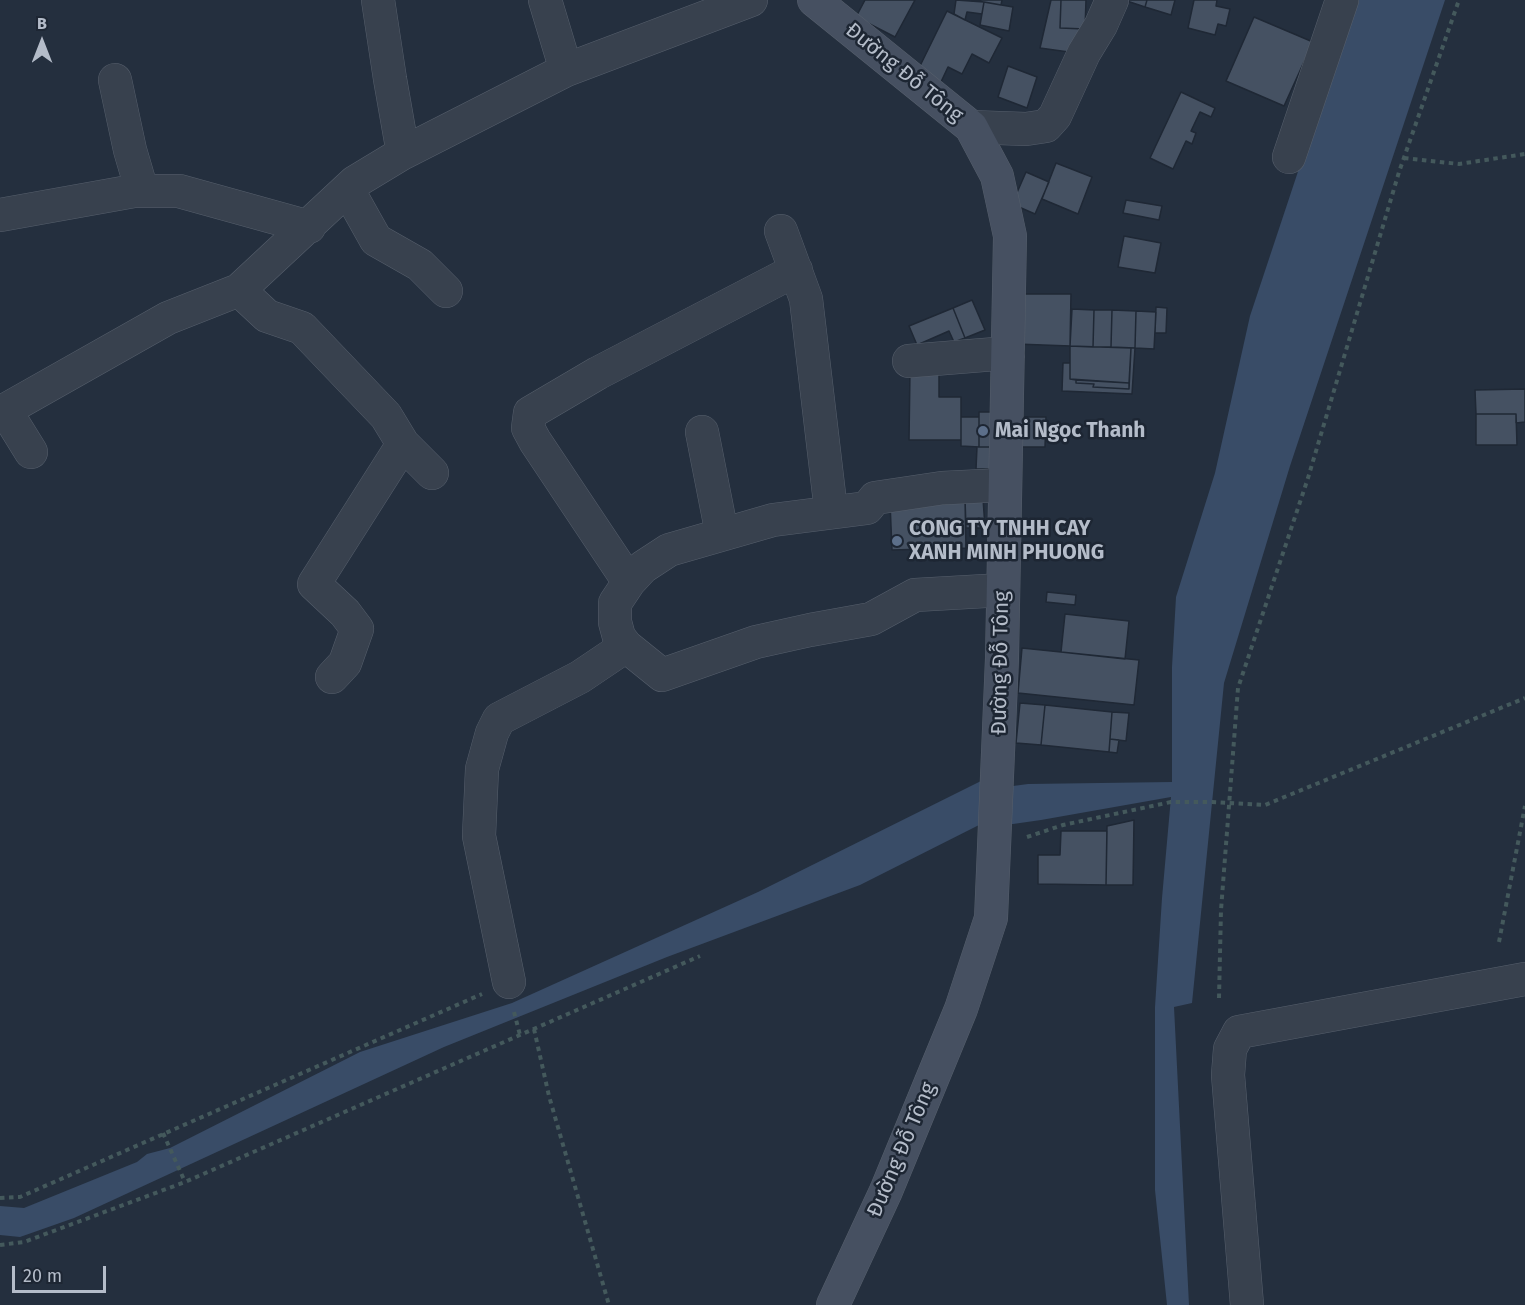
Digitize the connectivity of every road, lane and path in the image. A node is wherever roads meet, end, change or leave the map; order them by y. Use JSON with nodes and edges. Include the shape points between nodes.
{"nodes":[{"id":1,"x":378,"y":0,"type":"edge"},
{"id":2,"x":546,"y":0,"type":"edge"},
{"id":3,"x":751,"y":0,"type":"edge"},
{"id":4,"x":814,"y":0,"type":"edge"},
{"id":5,"x":1112,"y":0,"type":"edge"},
{"id":6,"x":1342,"y":0,"type":"edge"},
{"id":7,"x":1459,"y":0,"type":"edge"},
{"id":8,"x":566,"y":70,"type":"junction"},
{"id":9,"x":115,"y":80,"type":"dead end"},
{"id":10,"x":971,"y":127,"type":"junction"},
{"id":11,"x":403,"y":153,"type":"junction"},
{"id":12,"x":1525,"y":154,"type":"edge"},
{"id":13,"x":1289,"y":157,"type":"dead end"},
{"id":14,"x":1404,"y":158,"type":"junction"},
{"id":15,"x":348,"y":190,"type":"junction"},
{"id":16,"x":141,"y":191,"type":"junction"},
{"id":17,"x":0,"y":215,"type":"edge"},
{"id":18,"x":309,"y":227,"type":"junction"},
{"id":19,"x":781,"y":231,"type":"dead end"},
{"id":20,"x":796,"y":270,"type":"junction"},
{"id":21,"x":239,"y":291,"type":"junction"},
{"id":22,"x":446,"y":291,"type":"dead end"},
{"id":23,"x":1008,"y":353,"type":"junction"},
{"id":24,"x":909,"y":361,"type":"dead end"},
{"id":25,"x":3,"y":411,"type":"edge"},
{"id":26,"x":702,"y":432,"type":"dead end"},
{"id":27,"x":403,"y":444,"type":"junction"},
{"id":28,"x":31,"y":452,"type":"dead end"},
{"id":29,"x":432,"y":473,"type":"dead end"},
{"id":30,"x":1004,"y":485,"type":"junction"},
{"id":31,"x":831,"y":512,"type":"junction"},
{"id":32,"x":722,"y":534,"type":"junction"},
{"id":33,"x":629,"y":582,"type":"junction"},
{"id":34,"x":1003,"y":590,"type":"junction"},
{"id":35,"x":626,"y":646,"type":"junction"},
{"id":36,"x":332,"y":677,"type":"dead end"},
{"id":37,"x":1525,"y":698,"type":"edge"},
{"id":38,"x":1229,"y":803,"type":"junction"},
{"id":39,"x":1525,"y":806,"type":"edge"},
{"id":40,"x":996,"y":833,"type":"junction"},
{"id":41,"x":1499,"y":942,"type":"dead end"},
{"id":42,"x":700,"y":956,"type":"dead end"},
{"id":43,"x":1525,"y":979,"type":"edge"},
{"id":44,"x":509,"y":982,"type":"joint"},
{"id":45,"x":1219,"y":998,"type":"dead end"},
{"id":46,"x":517,"y":1021,"type":"dead end"},
{"id":47,"x":534,"y":1029,"type":"junction"},
{"id":48,"x":520,"y":1035,"type":"junction"},
{"id":49,"x":164,"y":1133,"type":"junction"},
{"id":50,"x":185,"y":1182,"type":"junction"},
{"id":51,"x":0,"y":1198,"type":"edge"},
{"id":52,"x":0,"y":1245,"type":"edge"},
{"id":53,"x":609,"y":1305,"type":"edge"},
{"id":54,"x":833,"y":1305,"type":"edge"},
{"id":55,"x":1247,"y":1305,"type":"edge"}],
"edges":[{"from":1,"to":11,"type":"street"},
{"from":2,"to":8,"type":"street"},
{"from":3,"to":8,"type":"street"},
{"from":4,"to":10,"type":"main road","name":"Đường Đỗ Tông"},
{"from":5,"to":10,"type":"street","via":[[1055,116],[1046,126]]},
{"from":6,"to":13,"type":"street"},
{"from":7,"to":14,"type":"path"},
{"from":8,"to":11,"type":"street"},
{"from":9,"to":16,"type":"street"},
{"from":10,"to":23,"type":"main road","name":"Đường Đỗ Tông","via":[[997,176],[1010,236]]},
{"from":11,"to":15,"type":"street"},
{"from":12,"to":14,"type":"path","via":[[1459,164]]},
{"from":14,"to":38,"type":"path","via":[[1308,478],[1238,688]]},
{"from":15,"to":18,"type":"street"},
{"from":15,"to":22,"type":"street","via":[[376,240],[420,264]]},
{"from":16,"to":17,"type":"street"},
{"from":16,"to":18,"type":"street","via":[[179,191]]},
{"from":18,"to":21,"type":"street"},
{"from":19,"to":20,"type":"street"},
{"from":20,"to":31,"type":"street","via":[[806,299]]},
{"from":20,"to":33,"type":"street","via":[[598,373],[530,413],[528,428],[535,441]]},
{"from":21,"to":25,"type":"street","via":[[168,318]]},
{"from":21,"to":27,"type":"street","via":[[267,316],[302,328],[386,416]]},
{"from":23,"to":24,"type":"street"},
{"from":23,"to":30,"type":"main road","name":"Đường Đỗ Tông"},
{"from":25,"to":28,"type":"street"},
{"from":26,"to":32,"type":"street"},
{"from":27,"to":29,"type":"street"},
{"from":27,"to":36,"type":"street","via":[[314,584],[357,629],[345,663]]},
{"from":30,"to":31,"type":"street","via":[[875,498],[867,508]]},
{"from":30,"to":34,"type":"main road","name":"Đường Đỗ Tông"},
{"from":31,"to":32,"type":"street","via":[[772,520]]},
{"from":32,"to":33,"type":"street","via":[[669,550]]},
{"from":33,"to":35,"type":"street","via":[[615,603],[615,622]]},
{"from":34,"to":35,"type":"street","via":[[915,595],[871,619],[756,642],[662,675]]},
{"from":34,"to":40,"type":"main road","name":"Đường Đỗ Tông"},
{"from":35,"to":44,"type":"street","via":[[580,677],[499,719],[492,733],[482,769],[478,836]]},
{"from":37,"to":38,"type":"path","via":[[1265,805]]},
{"from":38,"to":40,"type":"path","via":[[1171,801],[1063,825],[1017,840]]},
{"from":38,"to":45,"type":"path"},
{"from":39,"to":41,"type":"path"},
{"from":40,"to":54,"type":"main road","name":"Đường Đỗ Tông","via":[[991,918],[961,1010],[886,1191]]},
{"from":42,"to":47,"type":"path"},
{"from":43,"to":55,"type":"street","via":[[1239,1032],[1230,1050],[1228,1076]]},
{"from":44,"to":49,"type":"path"},
{"from":46,"to":48,"type":"path"},
{"from":47,"to":48,"type":"path"},
{"from":47,"to":53,"type":"path","via":[[549,1096]]},
{"from":48,"to":50,"type":"path"},
{"from":49,"to":50,"type":"path"},
{"from":49,"to":51,"type":"path","via":[[20,1197]]},
{"from":50,"to":52,"type":"path","via":[[24,1242]]}]}
